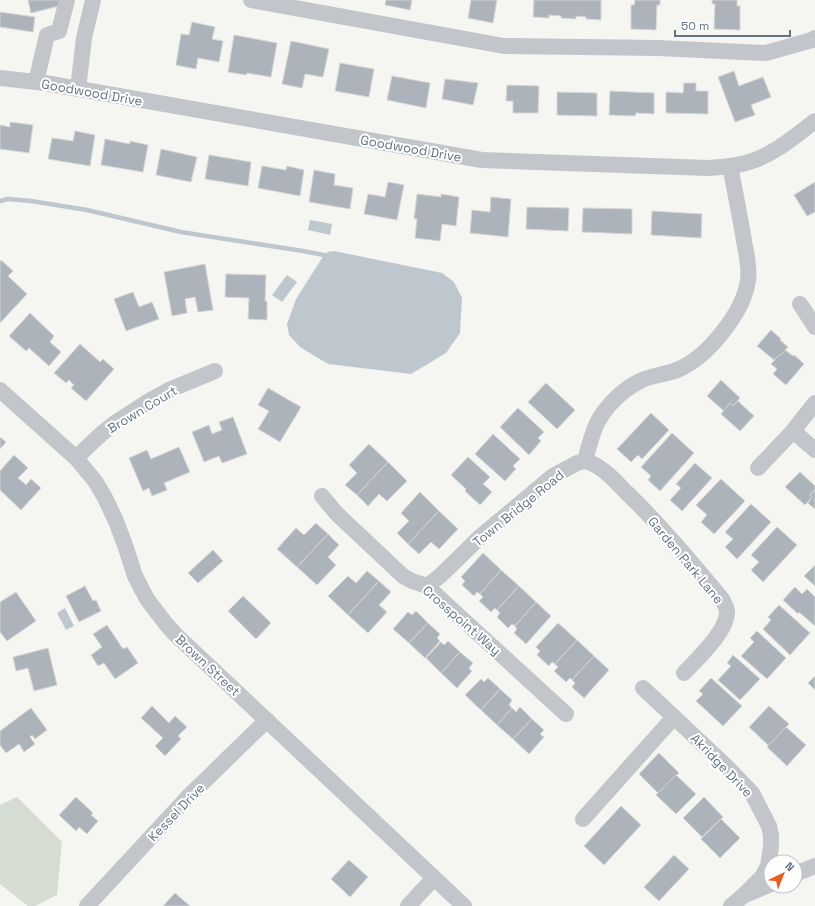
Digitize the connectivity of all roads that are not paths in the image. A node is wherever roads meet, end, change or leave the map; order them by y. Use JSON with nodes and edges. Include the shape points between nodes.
{"nodes":[{"id":1,"x":67,"y":0,"type":"edge"},
{"id":2,"x":93,"y":0,"type":"edge"},
{"id":3,"x":251,"y":0,"type":"edge"},
{"id":4,"x":815,"y":38,"type":"edge"},
{"id":5,"x":0,"y":78,"type":"edge"},
{"id":6,"x":36,"y":82,"type":"junction"},
{"id":7,"x":78,"y":89,"type":"junction"},
{"id":8,"x":815,"y":121,"type":"edge"},
{"id":9,"x":730,"y":166,"type":"junction"},
{"id":10,"x":800,"y":304,"type":"dead end"},
{"id":11,"x":815,"y":327,"type":"edge"},
{"id":12,"x":215,"y":371,"type":"dead end"},
{"id":13,"x":0,"y":390,"type":"edge"},
{"id":14,"x":815,"y":403,"type":"edge"},
{"id":15,"x":793,"y":431,"type":"junction"},
{"id":16,"x":815,"y":450,"type":"edge"},
{"id":17,"x":76,"y":458,"type":"junction"},
{"id":18,"x":585,"y":461,"type":"junction"},
{"id":19,"x":758,"y":468,"type":"dead end"},
{"id":20,"x":322,"y":496,"type":"dead end"},
{"id":21,"x":427,"y":586,"type":"junction"},
{"id":22,"x":684,"y":673,"type":"dead end"},
{"id":23,"x":643,"y":688,"type":"dead end"},
{"id":24,"x":566,"y":714,"type":"dead end"},
{"id":25,"x":674,"y":717,"type":"junction"},
{"id":26,"x":267,"y":720,"type":"junction"},
{"id":27,"x":583,"y":819,"type":"dead end"},
{"id":28,"x":815,"y":866,"type":"edge"},
{"id":29,"x":803,"y":871,"type":"edge"},
{"id":30,"x":434,"y":878,"type":"junction"},
{"id":31,"x":763,"y":889,"type":"edge"},
{"id":32,"x":740,"y":902,"type":"edge"},
{"id":33,"x":87,"y":906,"type":"edge"},
{"id":34,"x":408,"y":906,"type":"edge"},
{"id":35,"x":464,"y":906,"type":"edge"}],
"edges":[{"from":1,"to":6,"type":"street","via":[[59,31],[47,35]]},
{"from":2,"to":7,"type":"street","via":[[84,38]]},
{"from":3,"to":4,"type":"street","via":[[504,46],[658,48],[766,53]]},
{"from":5,"to":6,"type":"street","name":"Goodwood Drive"},
{"from":6,"to":7,"type":"street","name":"Goodwood Drive"},
{"from":7,"to":9,"type":"street","name":"Goodwood Drive","via":[[482,160],[708,168]]},
{"from":8,"to":9,"type":"street","name":"Goodwood Drive","via":[[772,152],[752,161]]},
{"from":9,"to":18,"type":"street","via":[[748,265],[745,294],[732,319],[715,341],[692,362],[677,370],[640,381],[623,392],[606,409],[597,424]]},
{"from":10,"to":11,"type":"street"},
{"from":12,"to":17,"type":"street","name":"Brown Court","via":[[149,401],[114,423]]},
{"from":13,"to":17,"type":"street","name":"Brown Street"},
{"from":14,"to":15,"type":"street"},
{"from":15,"to":16,"type":"street"},
{"from":15,"to":19,"type":"street"},
{"from":17,"to":26,"type":"street","name":"Brown Street","via":[[104,496],[116,521],[135,576],[147,599],[176,635]]},
{"from":18,"to":21,"type":"street","name":"Town Bridge Road","via":[[553,476],[480,537]]},
{"from":18,"to":22,"type":"street","name":"Garden Park Lane","via":[[593,463],[611,477],[642,508],[685,555],[727,608],[723,627],[718,636]]},
{"from":20,"to":21,"type":"street","name":"Crosspoint Way","via":[[336,514],[403,576]]},
{"from":21,"to":24,"type":"street","name":"Crosspoint Way"},
{"from":23,"to":25,"type":"street","name":"Akridge Drive"},
{"from":25,"to":27,"type":"street"},
{"from":25,"to":32,"type":"street","name":"Akridge Drive","via":[[752,793],[768,826],[771,835],[768,866],[762,878]]},
{"from":26,"to":30,"type":"street","name":"Brown Street"},
{"from":26,"to":33,"type":"street","name":"Kessel Drive","via":[[189,796]]},
{"from":28,"to":29,"type":"street"},
{"from":30,"to":34,"type":"street"},
{"from":30,"to":35,"type":"street","name":"Brown Street"},
{"from":31,"to":32,"type":"street"}]}
